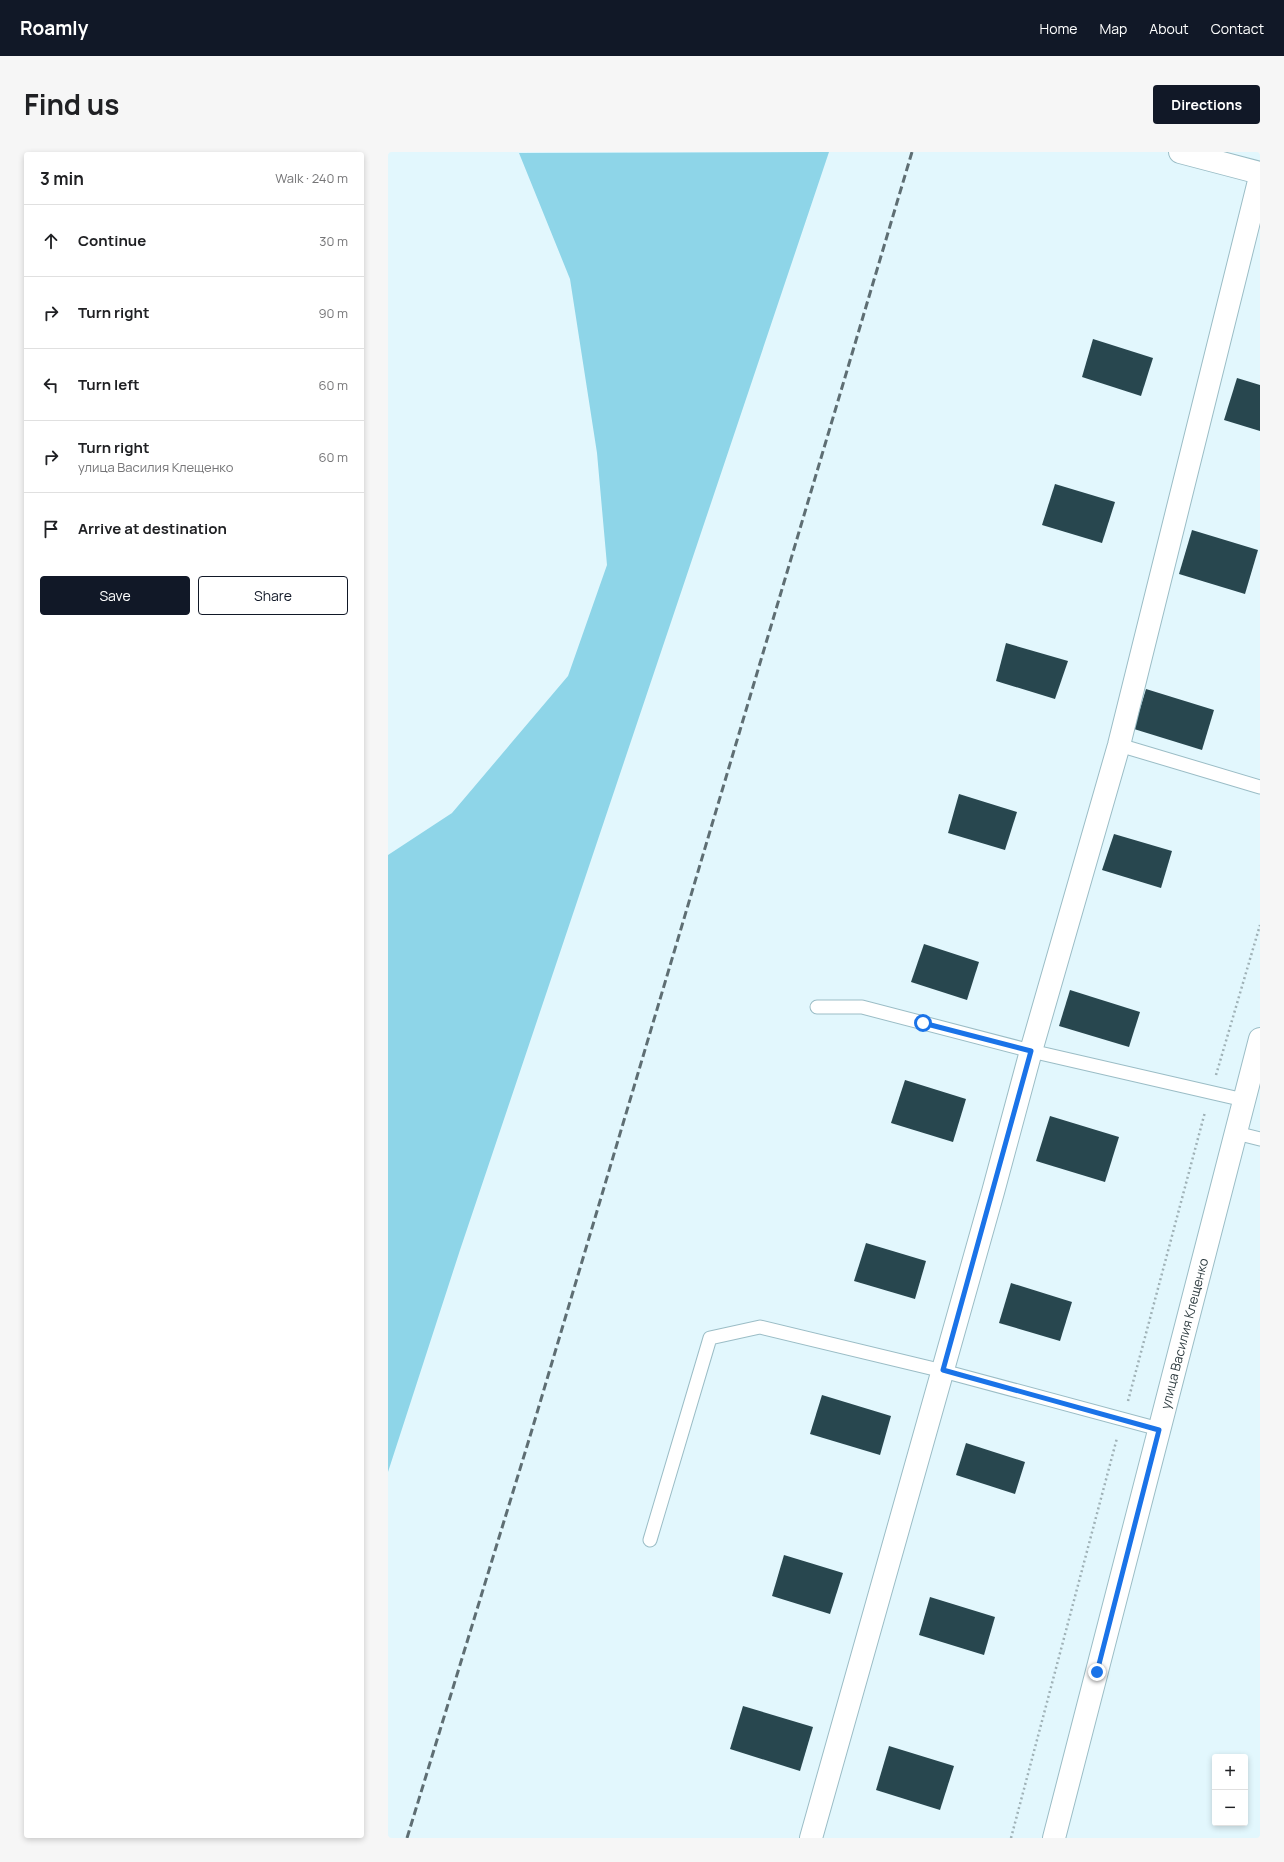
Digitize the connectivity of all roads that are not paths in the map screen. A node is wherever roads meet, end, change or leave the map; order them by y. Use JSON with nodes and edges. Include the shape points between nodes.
{"nodes":[{"id":1,"x":1180,"y":152,"type":"edge"},
{"id":2,"x":1260,"y":173,"type":"edge"},
{"id":3,"x":1260,"y":177,"type":"edge"},
{"id":4,"x":1119,"y":745,"type":"junction"},
{"id":5,"x":1260,"y":787,"type":"edge"},
{"id":6,"x":817,"y":1007,"type":"dead end"},
{"id":7,"x":1260,"y":1039,"type":"edge"},
{"id":8,"x":1031,"y":1051,"type":"junction"},
{"id":9,"x":1244,"y":1100,"type":"junction"},
{"id":10,"x":1236,"y":1133,"type":"junction"},
{"id":11,"x":1260,"y":1139,"type":"edge"},
{"id":12,"x":943,"y":1370,"type":"junction"},
{"id":13,"x":1159,"y":1430,"type":"junction"},
{"id":14,"x":650,"y":1540,"type":"dead end"},
{"id":15,"x":811,"y":1838,"type":"edge"},
{"id":16,"x":1054,"y":1838,"type":"edge"}],
"edges":[{"from":1,"to":2,"type":"street"},
{"from":3,"to":4,"type":"street"},
{"from":4,"to":5,"type":"lane"},
{"from":4,"to":8,"type":"street"},
{"from":6,"to":8,"type":"lane","via":[[862,1007]]},
{"from":7,"to":9,"type":"street","name":"улица Василия Клещенко"},
{"from":8,"to":9,"type":"lane"},
{"from":8,"to":12,"type":"street"},
{"from":9,"to":10,"type":"street","name":"улица Василия Клещенко"},
{"from":10,"to":11,"type":"lane"},
{"from":10,"to":13,"type":"street","name":"улица Василия Клещенко"},
{"from":12,"to":13,"type":"lane"},
{"from":12,"to":14,"type":"lane","via":[[760,1327],[710,1338]]},
{"from":12,"to":15,"type":"street"},
{"from":13,"to":16,"type":"street","name":"улица Василия Клещенко"}]}
